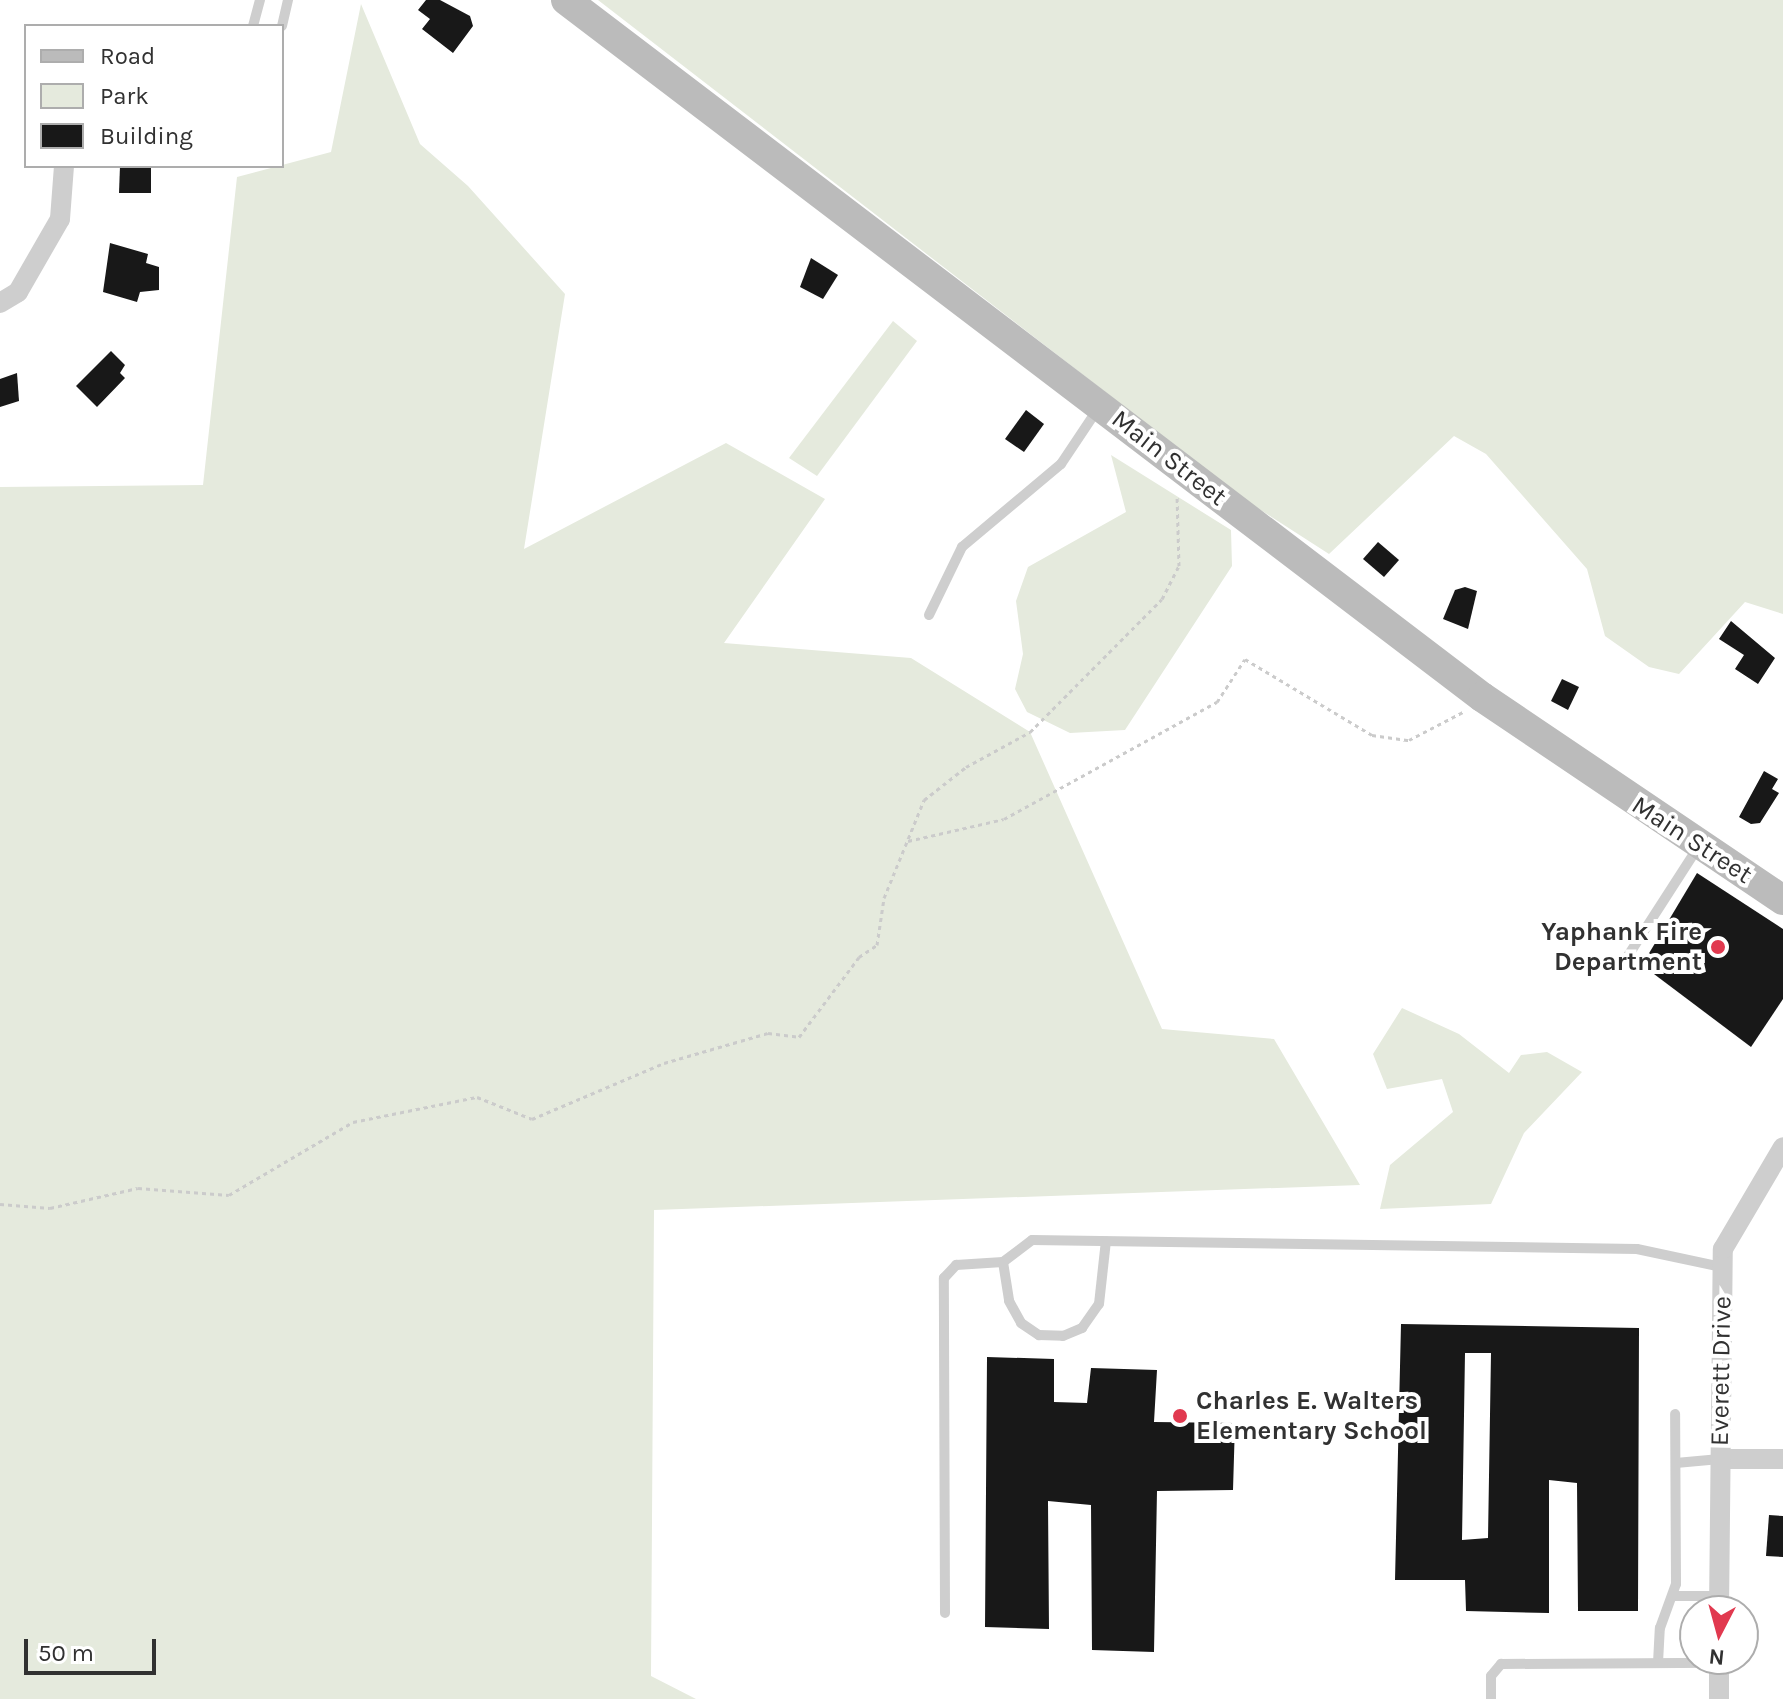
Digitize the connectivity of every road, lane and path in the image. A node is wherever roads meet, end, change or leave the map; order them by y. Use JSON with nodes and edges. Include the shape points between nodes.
{"nodes":[{"id":1,"x":260,"y":0,"type":"edge"},
{"id":2,"x":288,"y":0,"type":"edge"},
{"id":3,"x":566,"y":0,"type":"edge"},
{"id":4,"x":254,"y":24,"type":"edge"},
{"id":5,"x":282,"y":24,"type":"edge"},
{"id":6,"x":64,"y":168,"type":"edge"},
{"id":7,"x":0,"y":303,"type":"edge"},
{"id":8,"x":1101,"y":406,"type":"junction"},
{"id":9,"x":1173,"y":461,"type":"junction"},
{"id":10,"x":929,"y":615,"type":"dead end"},
{"id":11,"x":1482,"y":697,"type":"junction"},
{"id":12,"x":908,"y":841,"type":"junction"},
{"id":13,"x":1699,"y":845,"type":"junction"},
{"id":14,"x":1783,"y":900,"type":"edge"},
{"id":15,"x":1624,"y":962,"type":"dead end"},
{"id":16,"x":1783,"y":1147,"type":"edge"},
{"id":17,"x":0,"y":1204,"type":"edge"},
{"id":18,"x":1106,"y":1241,"type":"junction"},
{"id":19,"x":1003,"y":1262,"type":"junction"},
{"id":20,"x":1722,"y":1267,"type":"junction"},
{"id":21,"x":1675,"y":1414,"type":"dead end"},
{"id":22,"x":1720,"y":1459,"type":"junction"},
{"id":23,"x":1783,"y":1459,"type":"edge"},
{"id":24,"x":1676,"y":1463,"type":"junction"},
{"id":25,"x":1719,"y":1595,"type":"edge"},
{"id":26,"x":1673,"y":1596,"type":"junction"},
{"id":27,"x":1679,"y":1597,"type":"edge"},
{"id":28,"x":945,"y":1613,"type":"dead end"},
{"id":29,"x":1679,"y":1662,"type":"edge"},
{"id":30,"x":1658,"y":1663,"type":"junction"},
{"id":31,"x":1719,"y":1675,"type":"edge"},
{"id":32,"x":1491,"y":1699,"type":"edge"},
{"id":33,"x":1719,"y":1699,"type":"edge"}],
"edges":[{"from":1,"to":4,"type":"lane"},
{"from":2,"to":5,"type":"lane"},
{"from":3,"to":8,"type":"main road","name":"Main Street"},
{"from":6,"to":7,"type":"street","via":[[60,219],[18,292]]},
{"from":8,"to":9,"type":"main road","name":"Main Street"},
{"from":8,"to":10,"type":"lane","via":[[1061,464],[962,547]]},
{"from":9,"to":11,"type":"main road","name":"Main Street"},
{"from":9,"to":12,"type":"path","via":[[1181,515],[1179,566],[1162,599],[1117,637],[1030,732],[966,767],[924,800]]},
{"from":11,"to":12,"type":"path","via":[[1409,740],[1372,735],[1245,659],[1217,702],[1004,819]]},
{"from":11,"to":13,"type":"main road","name":"Main Street"},
{"from":12,"to":17,"type":"path","via":[[884,898],[877,945],[859,957],[799,1037],[768,1033],[664,1063],[532,1119],[477,1097],[353,1122],[229,1195],[138,1188],[50,1208]]},
{"from":13,"to":14,"type":"main road","name":"Main Street"},
{"from":13,"to":15,"type":"lane"},
{"from":16,"to":20,"type":"street","name":"Everett Drive","via":[[1723,1249]]},
{"from":18,"to":19,"type":"lane","via":[[1032,1240]]},
{"from":18,"to":19,"type":"lane","via":[[1099,1304],[1082,1328],[1063,1336],[1039,1335],[1021,1323],[1009,1301]]},
{"from":18,"to":20,"type":"lane","via":[[1637,1249]]},
{"from":19,"to":28,"type":"lane","via":[[956,1265],[944,1278]]},
{"from":20,"to":22,"type":"street","name":"Everett Drive"},
{"from":21,"to":24,"type":"lane"},
{"from":22,"to":23,"type":"street"},
{"from":22,"to":24,"type":"lane"},
{"from":22,"to":25,"type":"street","name":"Everett Drive"},
{"from":24,"to":26,"type":"lane"},
{"from":26,"to":27,"type":"lane"},
{"from":26,"to":30,"type":"lane","via":[[1660,1628]]},
{"from":29,"to":30,"type":"lane"},
{"from":30,"to":32,"type":"lane","via":[[1501,1664],[1491,1676]]},
{"from":31,"to":33,"type":"street"}]}
